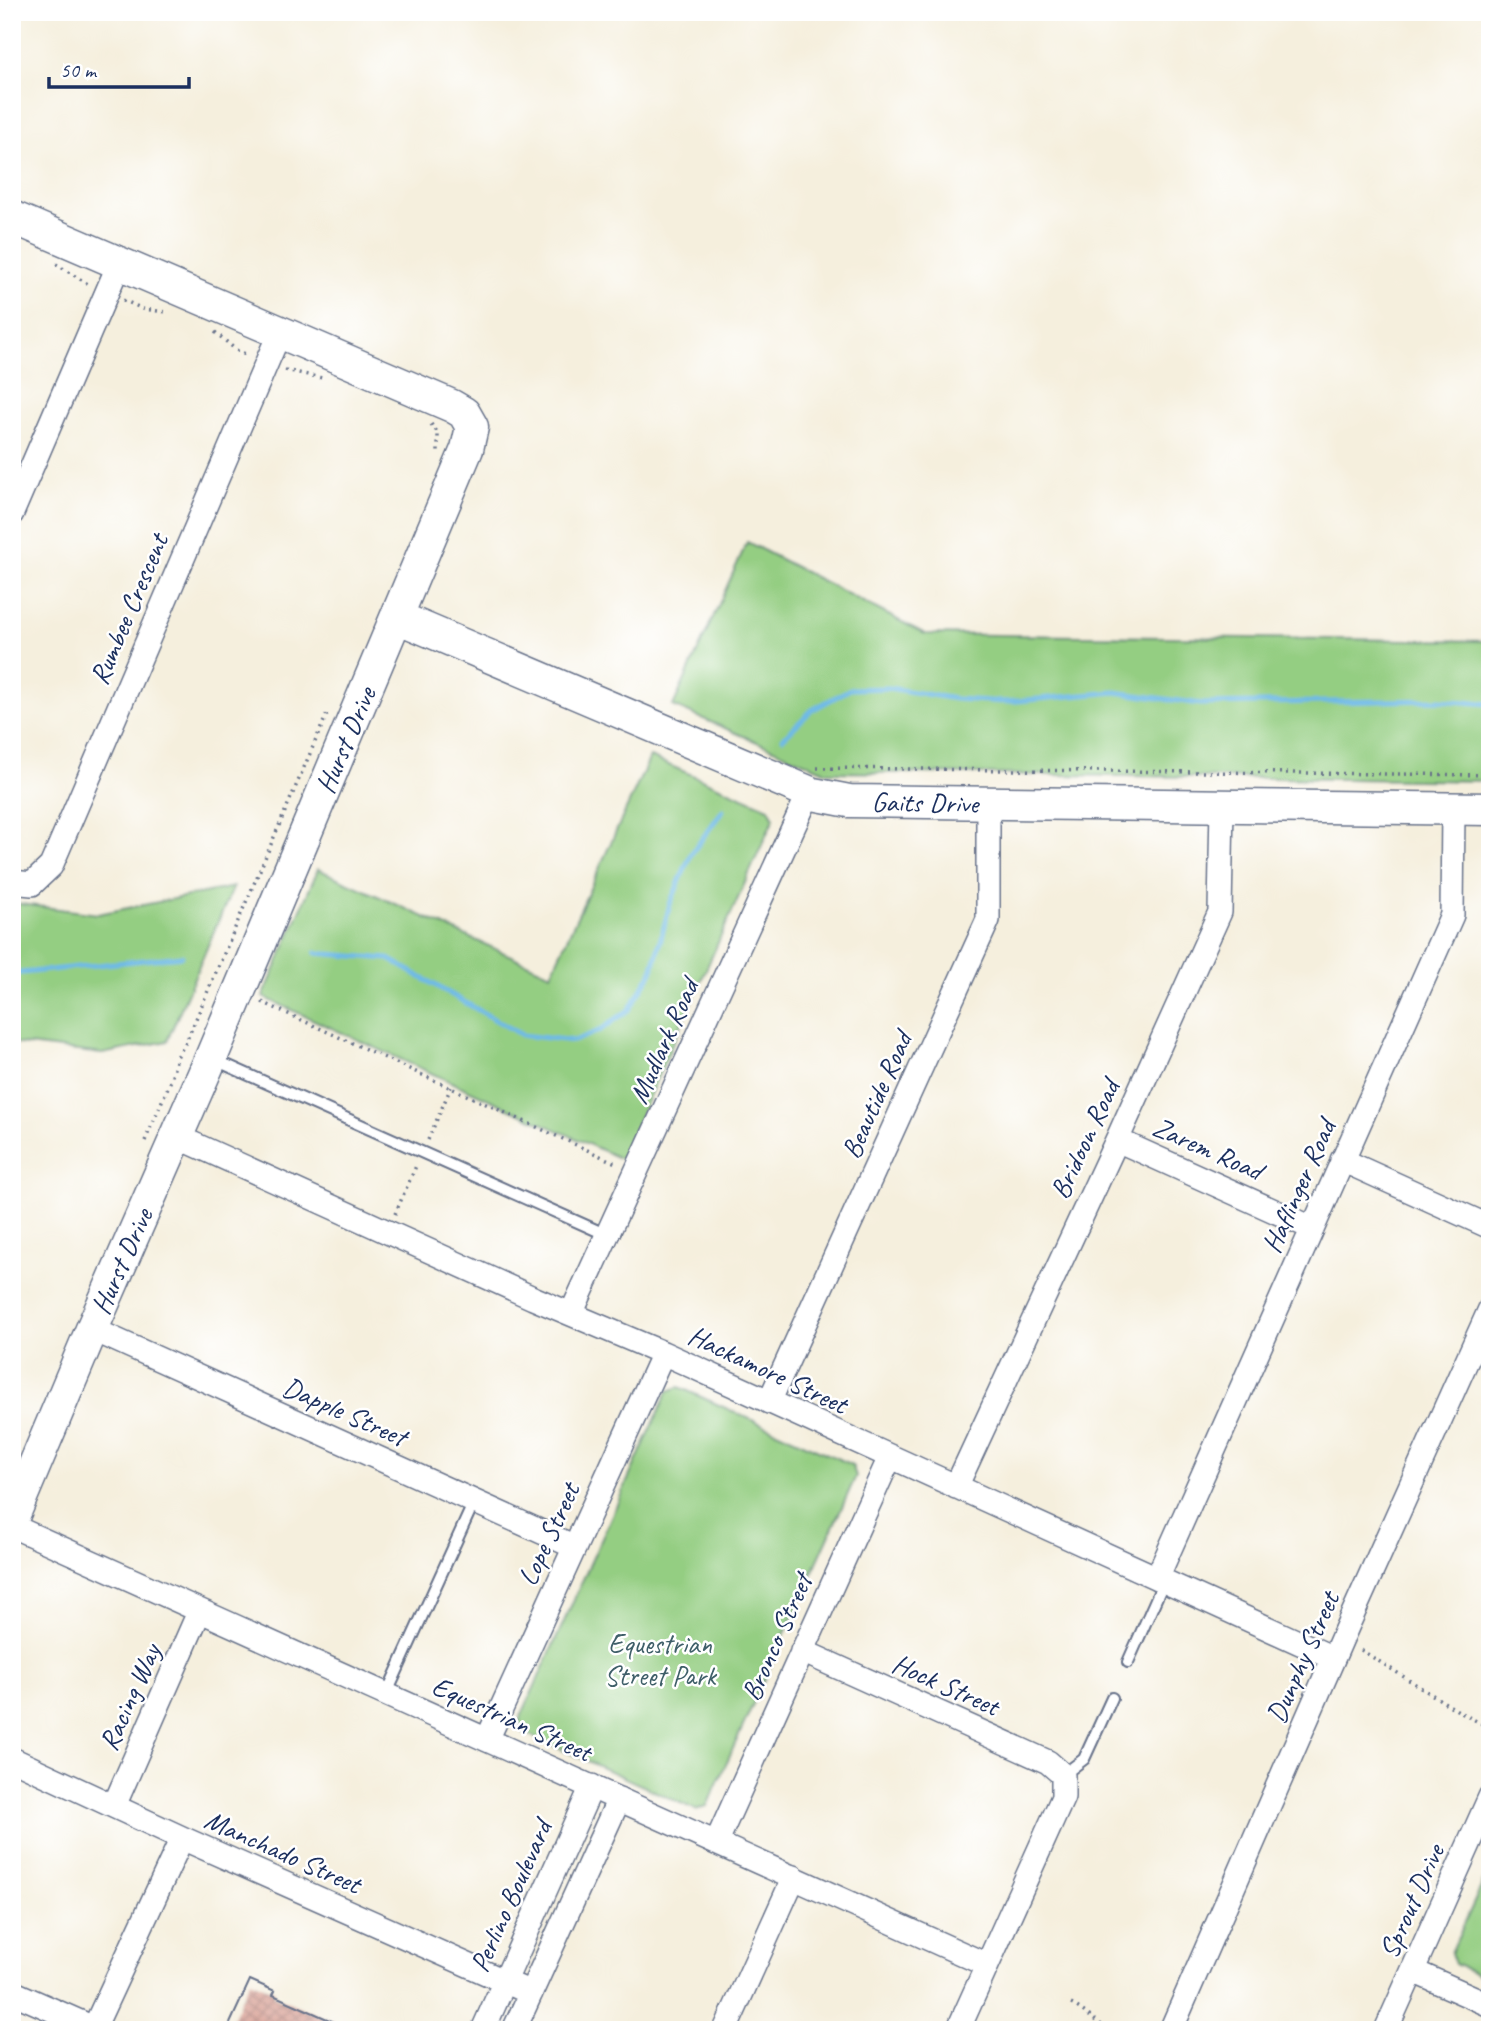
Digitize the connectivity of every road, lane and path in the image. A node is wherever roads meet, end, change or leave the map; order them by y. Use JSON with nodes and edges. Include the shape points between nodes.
{"nodes":[{"id":1,"x":12,"y":217,"type":"edge"},
{"id":2,"x":52,"y":262,"type":"dead end"},
{"id":3,"x":119,"y":264,"type":"junction"},
{"id":4,"x":107,"y":293,"type":"junction"},
{"id":5,"x":178,"y":314,"type":"dead end"},
{"id":6,"x":208,"y":327,"type":"dead end"},
{"id":7,"x":279,"y":334,"type":"junction"},
{"id":8,"x":266,"y":363,"type":"junction"},
{"id":9,"x":326,"y":379,"type":"dead end"},
{"id":10,"x":428,"y":421,"type":"dead end"},
{"id":11,"x":438,"y":452,"type":"dead end"},
{"id":12,"x":12,"y":513,"type":"edge"},
{"id":13,"x":397,"y":617,"type":"junction"},
{"id":14,"x":330,"y":705,"type":"dead end"},
{"id":15,"x":1490,"y":775,"type":"edge"},
{"id":16,"x":810,"y":780,"type":"junction"},
{"id":17,"x":988,"y":803,"type":"junction"},
{"id":18,"x":1222,"y":805,"type":"junction"},
{"id":19,"x":1453,"y":809,"type":"junction"},
{"id":20,"x":1490,"y":809,"type":"edge"},
{"id":21,"x":12,"y":881,"type":"edge"},
{"id":22,"x":238,"y":991,"type":"junction"},
{"id":23,"x":198,"y":1050,"type":"junction"},
{"id":24,"x":176,"y":1136,"type":"junction"},
{"id":25,"x":1117,"y":1140,"type":"junction"},
{"id":26,"x":1342,"y":1160,"type":"junction"},
{"id":27,"x":636,"y":1172,"type":"junction"},
{"id":28,"x":1490,"y":1227,"type":"edge"},
{"id":29,"x":1312,"y":1228,"type":"junction"},
{"id":30,"x":607,"y":1236,"type":"junction"},
{"id":31,"x":1490,"y":1309,"type":"edge"},
{"id":32,"x":571,"y":1314,"type":"junction"},
{"id":33,"x":92,"y":1329,"type":"junction"},
{"id":34,"x":663,"y":1353,"type":"junction"},
{"id":35,"x":769,"y":1402,"type":"junction"},
{"id":36,"x":890,"y":1457,"type":"junction"},
{"id":37,"x":956,"y":1487,"type":"junction"},
{"id":38,"x":474,"y":1502,"type":"junction"},
{"id":39,"x":12,"y":1519,"type":"edge"},
{"id":40,"x":12,"y":1526,"type":"edge"},
{"id":41,"x":575,"y":1546,"type":"junction"},
{"id":42,"x":1161,"y":1579,"type":"junction"},
{"id":43,"x":199,"y":1612,"type":"junction"},
{"id":44,"x":1338,"y":1648,"type":"junction"},
{"id":45,"x":802,"y":1651,"type":"junction"},
{"id":46,"x":1128,"y":1662,"type":"dead end"},
{"id":47,"x":386,"y":1695,"type":"junction"},
{"id":48,"x":1112,"y":1698,"type":"dead end"},
{"id":49,"x":1490,"y":1728,"type":"edge"},
{"id":50,"x":487,"y":1740,"type":"junction"},
{"id":51,"x":12,"y":1759,"type":"edge"},
{"id":52,"x":1063,"y":1775,"type":"junction"},
{"id":53,"x":593,"y":1786,"type":"junction"},
{"id":54,"x":1490,"y":1797,"type":"edge"},
{"id":55,"x":619,"y":1799,"type":"junction"},
{"id":56,"x":114,"y":1806,"type":"junction"},
{"id":57,"x":182,"y":1839,"type":"junction"},
{"id":58,"x":717,"y":1842,"type":"junction"},
{"id":59,"x":794,"y":1877,"type":"junction"},
{"id":60,"x":987,"y":1965,"type":"junction"},
{"id":61,"x":1413,"y":1971,"type":"junction"},
{"id":62,"x":504,"y":1982,"type":"junction"},
{"id":63,"x":12,"y":1992,"type":"edge"},
{"id":64,"x":531,"y":1993,"type":"junction"},
{"id":65,"x":1071,"y":2004,"type":"dead end"},
{"id":66,"x":1490,"y":2005,"type":"edge"},
{"id":67,"x":96,"y":2029,"type":"edge"},
{"id":68,"x":482,"y":2030,"type":"edge"},
{"id":69,"x":514,"y":2030,"type":"edge"},
{"id":70,"x":725,"y":2030,"type":"edge"},
{"id":71,"x":958,"y":2030,"type":"edge"},
{"id":72,"x":1111,"y":2030,"type":"edge"},
{"id":73,"x":1171,"y":2030,"type":"edge"},
{"id":74,"x":1386,"y":2030,"type":"edge"}],
"edges":[{"from":1,"to":3,"type":"street","name":"Hurst Drive"},
{"from":2,"to":4,"type":"path"},
{"from":3,"to":4,"type":"street"},
{"from":3,"to":7,"type":"street","name":"Hurst Drive"},
{"from":4,"to":5,"type":"path","via":[[143,309]]},
{"from":4,"to":12,"type":"street"},
{"from":6,"to":8,"type":"path","via":[[236,350]]},
{"from":7,"to":8,"type":"street","name":"Rumbee Crescent"},
{"from":7,"to":13,"type":"street","name":"Hurst Drive","via":[[452,406],[464,413],[472,427]]},
{"from":8,"to":9,"type":"path"},
{"from":8,"to":21,"type":"street","name":"Rumbee Crescent","via":[[51,866],[32,884]]},
{"from":10,"to":11,"type":"path","via":[[438,433]]},
{"from":13,"to":16,"type":"street","name":"Gaits Drive"},
{"from":13,"to":22,"type":"street","name":"Hurst Drive"},
{"from":14,"to":23,"type":"path","via":[[249,895]]},
{"from":15,"to":16,"type":"path"},
{"from":16,"to":17,"type":"street","name":"Gaits Drive","via":[[849,802]]},
{"from":16,"to":27,"type":"street","name":"Mudlark Road"},
{"from":17,"to":18,"type":"street","name":"Gaits Drive"},
{"from":17,"to":35,"type":"street","name":"Beautide Road","via":[[988,920]]},
{"from":18,"to":19,"type":"street","name":"Gaits Drive"},
{"from":18,"to":25,"type":"street","name":"Bridoon Road","via":[[1220,912]]},
{"from":19,"to":20,"type":"street","name":"Gaits Drive"},
{"from":19,"to":26,"type":"street","name":"Haflinger Road","via":[[1452,915]]},
{"from":22,"to":23,"type":"street","name":"Hurst Drive"},
{"from":22,"to":27,"type":"path"},
{"from":23,"to":24,"type":"street","name":"Hurst Drive"},
{"from":23,"to":30,"type":"lane"},
{"from":24,"to":32,"type":"street","name":"Hackamore Street"},
{"from":24,"to":33,"type":"street","name":"Hurst Drive"},
{"from":25,"to":29,"type":"street","name":"Zarem Road"},
{"from":25,"to":37,"type":"street","name":"Bridoon Road"},
{"from":26,"to":28,"type":"street"},
{"from":26,"to":29,"type":"street","name":"Haflinger Road"},
{"from":27,"to":30,"type":"street","name":"Mudlark Road"},
{"from":29,"to":42,"type":"street","name":"Haflinger Road"},
{"from":30,"to":32,"type":"street","name":"Mudlark Road"},
{"from":31,"to":44,"type":"street","name":"Dunphy Street"},
{"from":32,"to":34,"type":"street","name":"Hackamore Street"},
{"from":33,"to":38,"type":"street","name":"Dapple Street"},
{"from":33,"to":39,"type":"street","name":"Hurst Drive"},
{"from":34,"to":35,"type":"street","name":"Hackamore Street"},
{"from":34,"to":41,"type":"street","name":"Lope Street"},
{"from":35,"to":36,"type":"street","name":"Hackamore Street"},
{"from":36,"to":37,"type":"street","name":"Hackamore Street"},
{"from":36,"to":45,"type":"street","name":"Bronco Street"},
{"from":37,"to":42,"type":"street","name":"Hackamore Street"},
{"from":38,"to":41,"type":"street","name":"Dapple Street"},
{"from":38,"to":47,"type":"lane"},
{"from":40,"to":43,"type":"street","name":"Equestrian Street"},
{"from":41,"to":50,"type":"street","name":"Lope Street"},
{"from":42,"to":44,"type":"street","name":"Hackamore Street"},
{"from":42,"to":46,"type":"lane","name":"Haflinger Road"},
{"from":43,"to":47,"type":"street","name":"Equestrian Street"},
{"from":43,"to":56,"type":"street","name":"Racing Way"},
{"from":44,"to":49,"type":"path","via":[[1362,1646],[1360,1651]]},
{"from":44,"to":73,"type":"street","name":"Dunphy Street"},
{"from":45,"to":52,"type":"street","name":"Hock Street","via":[[1048,1762]]},
{"from":45,"to":58,"type":"street","name":"Bronco Street"},
{"from":47,"to":50,"type":"street","name":"Equestrian Street"},
{"from":48,"to":52,"type":"lane","via":[[1084,1759]]},
{"from":50,"to":53,"type":"street","name":"Equestrian Street"},
{"from":51,"to":56,"type":"street","name":"Manchado Street"},
{"from":52,"to":60,"type":"street","via":[[1063,1797]]},
{"from":53,"to":55,"type":"street","name":"Equestrian Street"},
{"from":53,"to":62,"type":"street","name":"Perlino Boulevard"},
{"from":54,"to":61,"type":"street","name":"Sprout Drive"},
{"from":55,"to":58,"type":"street","name":"Equestrian Street"},
{"from":55,"to":64,"type":"street"},
{"from":56,"to":57,"type":"street","name":"Manchado Street"},
{"from":57,"to":62,"type":"street","name":"Manchado Street"},
{"from":57,"to":67,"type":"street"},
{"from":58,"to":59,"type":"street","name":"Equestrian Street"},
{"from":59,"to":60,"type":"street","name":"Equestrian Street"},
{"from":59,"to":70,"type":"street"},
{"from":60,"to":71,"type":"street"},
{"from":61,"to":66,"type":"street"},
{"from":61,"to":74,"type":"street","name":"Sprout Drive"},
{"from":62,"to":64,"type":"street","name":"Manchado Street"},
{"from":62,"to":68,"type":"street","name":"Perlino Boulevard"},
{"from":63,"to":67,"type":"street"},
{"from":64,"to":69,"type":"street"},
{"from":65,"to":72,"type":"path"}]}
